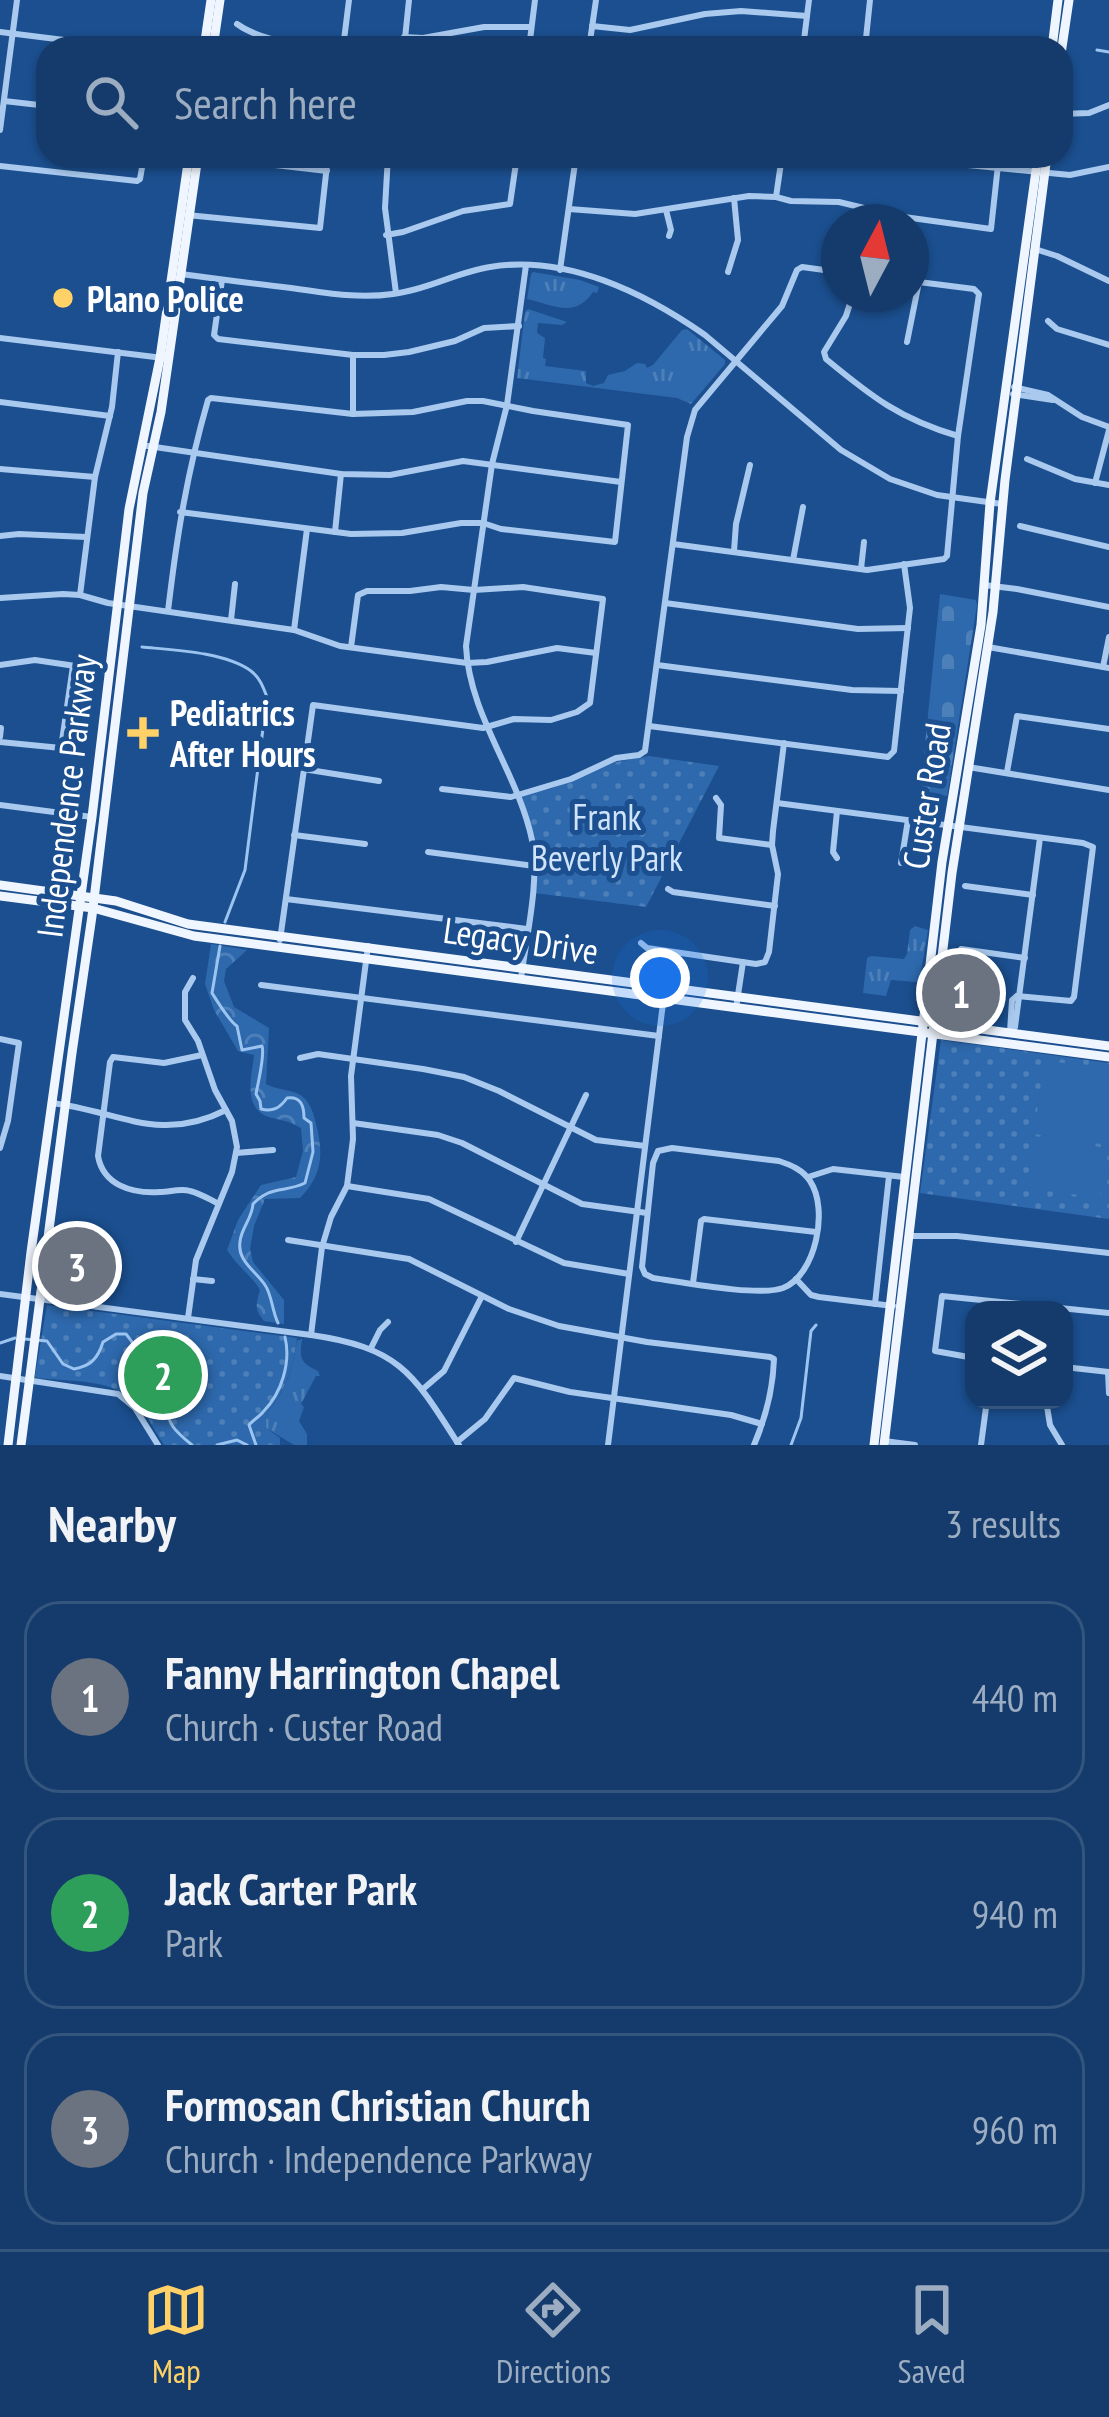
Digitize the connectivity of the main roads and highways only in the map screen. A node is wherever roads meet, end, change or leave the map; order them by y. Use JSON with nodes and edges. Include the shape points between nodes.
{"nodes":[{"id":1,"x":216,"y":0,"type":"edge"},
{"id":2,"x":1058,"y":0,"type":"edge"},
{"id":3,"x":1069,"y":0,"type":"edge"},
{"id":4,"x":1059,"y":28,"type":"junction"},
{"id":5,"x":210,"y":36,"type":"edge"},
{"id":6,"x":1056,"y":36,"type":"edge"},
{"id":7,"x":1060,"y":36,"type":"edge"},
{"id":8,"x":191,"y":168,"type":"edge"},
{"id":9,"x":1040,"y":168,"type":"edge"},
{"id":10,"x":1043,"y":168,"type":"edge"},
{"id":11,"x":1041,"y":172,"type":"junction"},
{"id":12,"x":1011,"y":390,"type":"junction"},
{"id":13,"x":990,"y":585,"type":"junction"},
{"id":14,"x":98,"y":817,"type":"junction"},
{"id":15,"x":0,"y":891,"type":"edge"},
{"id":16,"x":80,"y":901,"type":"junction"},
{"id":17,"x":94,"y":903,"type":"junction"},
{"id":18,"x":70,"y":985,"type":"junction"},
{"id":19,"x":82,"y":988,"type":"junction"},
{"id":20,"x":928,"y":1028,"type":"junction"},
{"id":21,"x":1010,"y":1039,"type":"junction"},
{"id":22,"x":1109,"y":1046,"type":"edge"},
{"id":23,"x":1109,"y":1058,"type":"edge"},
{"id":24,"x":911,"y":1178,"type":"junction"},
{"id":25,"x":889,"y":1358,"type":"junction"},
{"id":26,"x":879,"y":1443,"type":"edge"},
{"id":27,"x":8,"y":1445,"type":"edge"},
{"id":28,"x":21,"y":1445,"type":"edge"}],
"edges":[{"from":1,"to":5,"type":"main road"},
{"from":2,"to":4,"type":"main road"},
{"from":3,"to":4,"type":"main road"},
{"from":4,"to":6,"type":"main road"},
{"from":4,"to":7,"type":"main road"},
{"from":8,"to":14,"type":"main road","name":"Independence Parkway"},
{"from":9,"to":11,"type":"main road","name":"Custer Road"},
{"from":10,"to":11,"type":"main road","name":"Custer Road"},
{"from":11,"to":12,"type":"main road","name":"Custer Road"},
{"from":12,"to":13,"type":"main road","name":"Custer Road"},
{"from":12,"to":13,"type":"main road","name":"Custer Road","via":[[990,503]]},
{"from":13,"to":20,"type":"main road","name":"Custer Road"},
{"from":14,"to":16,"type":"main road","name":"Independence Parkway"},
{"from":14,"to":17,"type":"main road","name":"Independence Parkway"},
{"from":15,"to":16,"type":"main road","name":"Legacy Drive"},
{"from":15,"to":16,"type":"main road","name":"Legacy Drive","via":[[18,887]]},
{"from":16,"to":17,"type":"main road","name":"Legacy Drive"},
{"from":16,"to":18,"type":"main road","name":"Independence Parkway"},
{"from":17,"to":19,"type":"main road","name":"Independence Parkway"},
{"from":17,"to":20,"type":"main road","name":"Legacy Drive","via":[[126,916],[280,942]]},
{"from":18,"to":19,"type":"main road"},
{"from":18,"to":27,"type":"main road","name":"Independence Parkway"},
{"from":19,"to":28,"type":"main road","name":"Independence Parkway"},
{"from":20,"to":21,"type":"main road","name":"Legacy Drive"},
{"from":20,"to":24,"type":"main road","name":"Custer Road"},
{"from":21,"to":22,"type":"main road","name":"Legacy Drive"},
{"from":21,"to":23,"type":"main road","name":"Legacy Drive"},
{"from":24,"to":25,"type":"main road","name":"Custer Road","via":[[910,1236]]},
{"from":24,"to":25,"type":"main road","name":"Custer Road","via":[[889,1305]]},
{"from":25,"to":26,"type":"main road","name":"Custer Road"}]}
